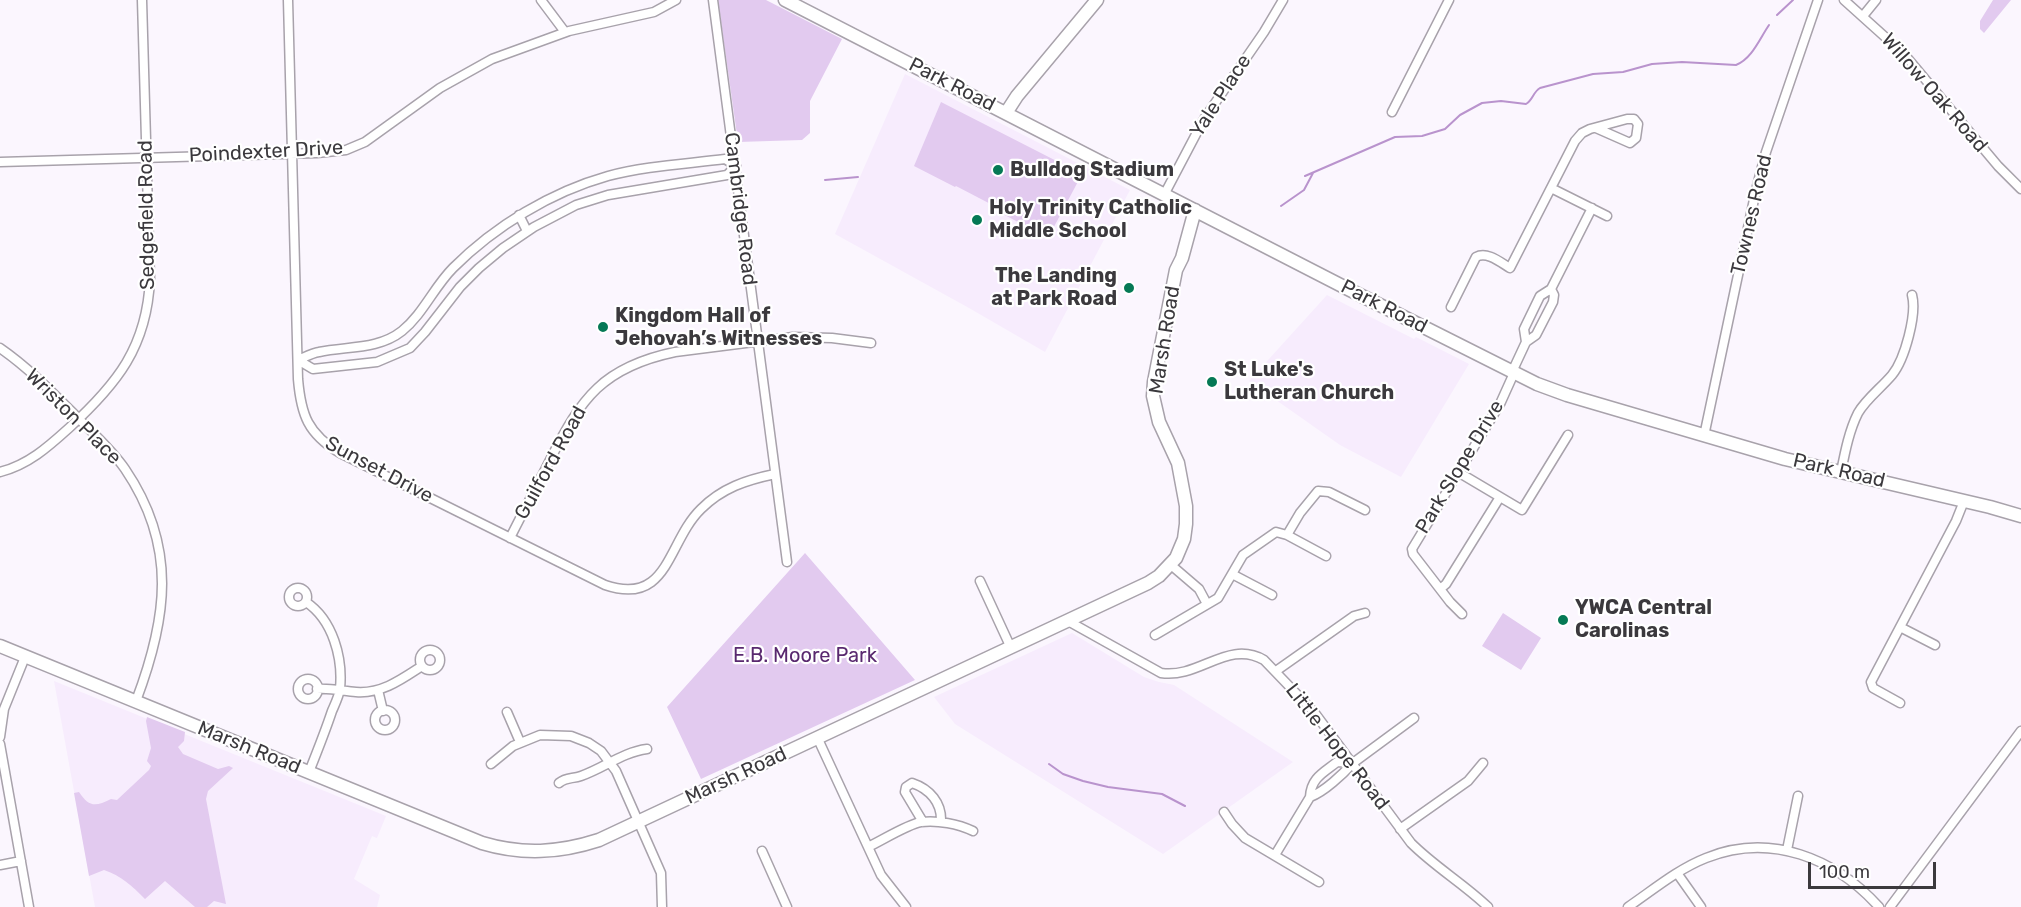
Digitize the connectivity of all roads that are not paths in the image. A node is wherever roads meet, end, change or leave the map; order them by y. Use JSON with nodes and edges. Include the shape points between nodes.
{"nodes":[{"id":1,"x":142,"y":0,"type":"edge"},
{"id":2,"x":288,"y":0,"type":"edge"},
{"id":3,"x":541,"y":0,"type":"edge"},
{"id":4,"x":676,"y":0,"type":"edge"},
{"id":5,"x":713,"y":0,"type":"edge"},
{"id":6,"x":785,"y":0,"type":"edge"},
{"id":7,"x":1097,"y":0,"type":"edge"},
{"id":8,"x":1283,"y":0,"type":"edge"},
{"id":9,"x":1449,"y":0,"type":"edge"},
{"id":10,"x":1818,"y":0,"type":"edge"},
{"id":11,"x":1844,"y":0,"type":"edge"},
{"id":12,"x":1876,"y":0,"type":"edge"},
{"id":13,"x":1863,"y":15,"type":"junction"},
{"id":14,"x":565,"y":32,"type":"junction"},
{"id":15,"x":1392,"y":112,"type":"dead end"},
{"id":16,"x":1006,"y":113,"type":"junction"},
{"id":17,"x":1596,"y":128,"type":"junction"},
{"id":18,"x":292,"y":154,"type":"junction"},
{"id":19,"x":147,"y":158,"type":"junction"},
{"id":20,"x":0,"y":162,"type":"edge"},
{"id":21,"x":736,"y":166,"type":"junction"},
{"id":22,"x":1551,"y":188,"type":"junction"},
{"id":23,"x":2021,"y":189,"type":"edge"},
{"id":24,"x":1164,"y":195,"type":"junction"},
{"id":25,"x":1191,"y":208,"type":"junction"},
{"id":26,"x":1592,"y":208,"type":"junction"},
{"id":27,"x":519,"y":215,"type":"junction"},
{"id":28,"x":1607,"y":216,"type":"dead end"},
{"id":29,"x":527,"y":231,"type":"junction"},
{"id":30,"x":1551,"y":289,"type":"junction"},
{"id":31,"x":1912,"y":294,"type":"dead end"},
{"id":32,"x":1451,"y":307,"type":"dead end"},
{"id":33,"x":757,"y":342,"type":"junction"},
{"id":34,"x":1526,"y":342,"type":"junction"},
{"id":35,"x":871,"y":343,"type":"dead end"},
{"id":36,"x":0,"y":348,"type":"edge"},
{"id":37,"x":298,"y":360,"type":"junction"},
{"id":38,"x":1513,"y":373,"type":"junction"},
{"id":39,"x":79,"y":419,"type":"junction"},
{"id":40,"x":1568,"y":435,"type":"dead end"},
{"id":41,"x":1704,"y":436,"type":"junction"},
{"id":42,"x":0,"y":472,"type":"edge"},
{"id":43,"x":1458,"y":472,"type":"junction"},
{"id":44,"x":1841,"y":472,"type":"junction"},
{"id":45,"x":775,"y":474,"type":"junction"},
{"id":46,"x":1500,"y":497,"type":"junction"},
{"id":47,"x":1964,"y":501,"type":"junction"},
{"id":48,"x":1365,"y":510,"type":"dead end"},
{"id":49,"x":2021,"y":516,"type":"edge"},
{"id":50,"x":1287,"y":535,"type":"junction"},
{"id":51,"x":510,"y":538,"type":"junction"},
{"id":52,"x":1326,"y":556,"type":"dead end"},
{"id":53,"x":786,"y":562,"type":"dead end"},
{"id":54,"x":1171,"y":565,"type":"junction"},
{"id":55,"x":1232,"y":574,"type":"junction"},
{"id":56,"x":980,"y":581,"type":"dead end"},
{"id":57,"x":1440,"y":589,"type":"junction"},
{"id":58,"x":1272,"y":595,"type":"dead end"},
{"id":59,"x":306,"y":602,"type":"dead end"},
{"id":60,"x":1207,"y":604,"type":"junction"},
{"id":61,"x":1365,"y":613,"type":"dead end"},
{"id":62,"x":1462,"y":614,"type":"dead end"},
{"id":63,"x":1068,"y":621,"type":"junction"},
{"id":64,"x":1900,"y":627,"type":"junction"},
{"id":65,"x":1155,"y":635,"type":"dead end"},
{"id":66,"x":1935,"y":645,"type":"dead end"},
{"id":67,"x":0,"y":646,"type":"edge"},
{"id":68,"x":1011,"y":648,"type":"junction"},
{"id":69,"x":26,"y":657,"type":"junction"},
{"id":70,"x":422,"y":666,"type":"dead end"},
{"id":71,"x":1276,"y":671,"type":"junction"},
{"id":72,"x":317,"y":688,"type":"dead end"},
{"id":73,"x":340,"y":690,"type":"junction"},
{"id":74,"x":378,"y":690,"type":"junction"},
{"id":75,"x":136,"y":701,"type":"junction"},
{"id":76,"x":1900,"y":703,"type":"dead end"},
{"id":77,"x":383,"y":711,"type":"dead end"},
{"id":78,"x":507,"y":712,"type":"dead end"},
{"id":79,"x":1414,"y":718,"type":"dead end"},
{"id":80,"x":2021,"y":731,"type":"edge"},
{"id":81,"x":0,"y":734,"type":"edge"},
{"id":82,"x":817,"y":738,"type":"junction"},
{"id":83,"x":520,"y":742,"type":"junction"},
{"id":84,"x":0,"y":744,"type":"edge"},
{"id":85,"x":647,"y":749,"type":"dead end"},
{"id":86,"x":610,"y":762,"type":"junction"},
{"id":87,"x":1353,"y":763,"type":"junction"},
{"id":88,"x":1484,"y":763,"type":"dead end"},
{"id":89,"x":491,"y":764,"type":"dead end"},
{"id":90,"x":309,"y":772,"type":"junction"},
{"id":91,"x":559,"y":783,"type":"dead end"},
{"id":92,"x":1798,"y":796,"type":"dead end"},
{"id":93,"x":1224,"y":812,"type":"dead end"},
{"id":94,"x":639,"y":821,"type":"junction"},
{"id":95,"x":923,"y":822,"type":"junction"},
{"id":96,"x":941,"y":822,"type":"junction"},
{"id":97,"x":1400,"y":829,"type":"junction"},
{"id":98,"x":973,"y":831,"type":"dead end"},
{"id":99,"x":868,"y":847,"type":"junction"},
{"id":100,"x":1787,"y":850,"type":"junction"},
{"id":101,"x":762,"y":851,"type":"dead end"},
{"id":102,"x":1275,"y":855,"type":"junction"},
{"id":103,"x":21,"y":861,"type":"junction"},
{"id":104,"x":0,"y":865,"type":"edge"},
{"id":105,"x":1677,"y":873,"type":"junction"},
{"id":106,"x":1319,"y":882,"type":"dead end"},
{"id":107,"x":29,"y":907,"type":"edge"},
{"id":108,"x":662,"y":907,"type":"edge"},
{"id":109,"x":787,"y":907,"type":"edge"},
{"id":110,"x":906,"y":907,"type":"edge"},
{"id":111,"x":1488,"y":907,"type":"edge"},
{"id":112,"x":1628,"y":907,"type":"edge"},
{"id":113,"x":1701,"y":907,"type":"edge"},
{"id":114,"x":1879,"y":907,"type":"edge"},
{"id":115,"x":1890,"y":907,"type":"edge"}],
"edges":[{"from":1,"to":19,"type":"street","name":"Sedgefield Road"},
{"from":2,"to":18,"type":"street","name":"Sunset Drive"},
{"from":3,"to":14,"type":"street"},
{"from":4,"to":14,"type":"street","name":"Poindexter Drive","via":[[654,12]]},
{"from":5,"to":21,"type":"street","name":"Cambridge Road"},
{"from":6,"to":16,"type":"street","name":"Park Road"},
{"from":7,"to":16,"type":"street"},
{"from":8,"to":24,"type":"street","name":"Yale Place","via":[[1204,119]]},
{"from":9,"to":15,"type":"street"},
{"from":10,"to":41,"type":"street","name":"Townes Road","via":[[1755,190]]},
{"from":11,"to":13,"type":"street","name":"Willow Oak Road"},
{"from":12,"to":13,"type":"street"},
{"from":13,"to":23,"type":"street","name":"Willow Oak Road","via":[[1904,54]]},
{"from":14,"to":18,"type":"street","name":"Poindexter Drive","via":[[465,72],[359,146]]},
{"from":16,"to":24,"type":"street","name":"Park Road"},
{"from":17,"to":17,"type":"street","via":[[1630,143],[1636,138],[1638,124],[1631,118]]},
{"from":17,"to":22,"type":"street","via":[[1582,133],[1575,141]]},
{"from":18,"to":19,"type":"street","name":"Poindexter Drive"},
{"from":18,"to":37,"type":"street","name":"Sunset Drive"},
{"from":19,"to":20,"type":"street","name":"Poindexter Drive"},
{"from":19,"to":39,"type":"street","name":"Sedgefield Road","via":[[147,307],[123,369]]},
{"from":21,"to":27,"type":"street","via":[[725,159],[607,176]]},
{"from":21,"to":29,"type":"street","via":[[728,175],[608,195],[576,205]]},
{"from":21,"to":33,"type":"street","name":"Cambridge Road"},
{"from":22,"to":26,"type":"street"},
{"from":22,"to":32,"type":"street","via":[[1510,268],[1486,255],[1476,257]]},
{"from":24,"to":25,"type":"street","name":"Park Road"},
{"from":25,"to":38,"type":"street","name":"Park Road"},
{"from":25,"to":54,"type":"street","name":"Marsh Road","via":[[1153,396],[1178,463],[1186,506],[1184,539]]},
{"from":26,"to":28,"type":"street"},
{"from":26,"to":30,"type":"street"},
{"from":27,"to":29,"type":"street"},
{"from":27,"to":37,"type":"street","via":[[453,269],[401,332],[380,344],[317,352]]},
{"from":29,"to":37,"type":"street","via":[[460,287],[410,348],[377,362],[313,369]]},
{"from":30,"to":34,"type":"street","via":[[1552,303],[1536,335]]},
{"from":30,"to":34,"type":"street","via":[[1540,296],[1524,328]]},
{"from":31,"to":44,"type":"street","via":[[1913,316],[1900,361],[1858,413]]},
{"from":33,"to":35,"type":"street","name":"Guilford Road","via":[[813,337]]},
{"from":33,"to":45,"type":"street","name":"Cambridge Road"},
{"from":33,"to":51,"type":"street","name":"Guilford Road","via":[[656,356],[606,381],[573,416]]},
{"from":34,"to":38,"type":"street","name":"Park Slope Drive"},
{"from":36,"to":39,"type":"street","name":"Wriston Place"},
{"from":37,"to":51,"type":"street","name":"Sunset Drive","via":[[302,408],[310,427],[328,446]]},
{"from":38,"to":41,"type":"street","name":"Park Road","via":[[1568,395]]},
{"from":38,"to":43,"type":"street","name":"Park Slope Drive","via":[[1500,404]]},
{"from":39,"to":42,"type":"street","name":"Sedgefield Road","via":[[40,454]]},
{"from":39,"to":75,"type":"street","name":"Wriston Place","via":[[111,451],[131,480],[151,520],[159,550],[163,591],[160,621]]},
{"from":40,"to":46,"type":"street","via":[[1522,510]]},
{"from":41,"to":44,"type":"street","name":"Park Road"},
{"from":43,"to":46,"type":"street"},
{"from":43,"to":57,"type":"street","name":"Park Slope Drive","via":[[1412,549]]},
{"from":44,"to":47,"type":"street","name":"Park Road"},
{"from":45,"to":51,"type":"street","name":"Sunset Drive","via":[[741,482],[714,498],[685,530],[660,576],[636,590],[605,585]]},
{"from":45,"to":53,"type":"street","name":"Cambridge Road"},
{"from":46,"to":57,"type":"street"},
{"from":47,"to":49,"type":"street","name":"Park Road"},
{"from":47,"to":64,"type":"street"},
{"from":48,"to":50,"type":"street","via":[[1325,490],[1318,491]]},
{"from":50,"to":52,"type":"street"},
{"from":50,"to":55,"type":"street","via":[[1276,532],[1247,551]]},
{"from":54,"to":60,"type":"street","via":[[1199,590]]},
{"from":54,"to":63,"type":"street","name":"Marsh Road","via":[[1148,583]]},
{"from":55,"to":58,"type":"street"},
{"from":55,"to":60,"type":"street","via":[[1218,598]]},
{"from":56,"to":68,"type":"street"},
{"from":57,"to":62,"type":"street","name":"Park Slope Drive"},
{"from":59,"to":73,"type":"street","via":[[321,616],[335,643]]},
{"from":60,"to":65,"type":"street"},
{"from":61,"to":71,"type":"street","via":[[1354,616]]},
{"from":63,"to":68,"type":"street","name":"Marsh Road"},
{"from":63,"to":71,"type":"street","name":"Little Hope Road","via":[[1161,673],[1176,675],[1242,652],[1256,655]]},
{"from":64,"to":66,"type":"street"},
{"from":64,"to":76,"type":"street","via":[[1870,684]]},
{"from":67,"to":69,"type":"street","name":"Marsh Road"},
{"from":68,"to":82,"type":"street","name":"Marsh Road"},
{"from":69,"to":75,"type":"street","name":"Marsh Road"},
{"from":69,"to":81,"type":"street","via":[[4,709]]},
{"from":70,"to":74,"type":"street"},
{"from":71,"to":87,"type":"street","name":"Little Hope Road"},
{"from":72,"to":73,"type":"street"},
{"from":73,"to":74,"type":"street"},
{"from":73,"to":90,"type":"street"},
{"from":74,"to":77,"type":"street"},
{"from":75,"to":90,"type":"street","name":"Marsh Road"},
{"from":78,"to":83,"type":"street"},
{"from":79,"to":87,"type":"street"},
{"from":80,"to":115,"type":"street"},
{"from":82,"to":94,"type":"street","name":"Marsh Road"},
{"from":82,"to":99,"type":"street"},
{"from":83,"to":86,"type":"street","via":[[540,735],[571,736],[589,743]]},
{"from":83,"to":89,"type":"street"},
{"from":84,"to":103,"type":"street"},
{"from":85,"to":86,"type":"street"},
{"from":86,"to":91,"type":"street"},
{"from":86,"to":94,"type":"street"},
{"from":87,"to":97,"type":"street","name":"Little Hope Road"},
{"from":87,"to":102,"type":"street","via":[[1337,762],[1317,778]]},
{"from":88,"to":97,"type":"street","via":[[1468,781]]},
{"from":90,"to":94,"type":"street","name":"Marsh Road","via":[[482,843],[518,852],[580,846]]},
{"from":92,"to":100,"type":"street"},
{"from":93,"to":102,"type":"street","via":[[1245,838]]},
{"from":94,"to":108,"type":"street","via":[[661,873]]},
{"from":95,"to":96,"type":"street"},
{"from":95,"to":96,"type":"street","via":[[904,792],[912,783],[934,798],[942,811]]},
{"from":95,"to":99,"type":"street"},
{"from":96,"to":98,"type":"street"},
{"from":97,"to":111,"type":"street","name":"Little Hope Road","via":[[1424,856]]},
{"from":99,"to":110,"type":"street","via":[[881,875]]},
{"from":100,"to":105,"type":"street","via":[[1737,849],[1705,858]]},
{"from":100,"to":114,"type":"street","via":[[1841,873]]},
{"from":101,"to":109,"type":"street"},
{"from":102,"to":106,"type":"street"},
{"from":103,"to":104,"type":"street"},
{"from":103,"to":107,"type":"street"},
{"from":105,"to":112,"type":"street"},
{"from":105,"to":113,"type":"street"}]}
